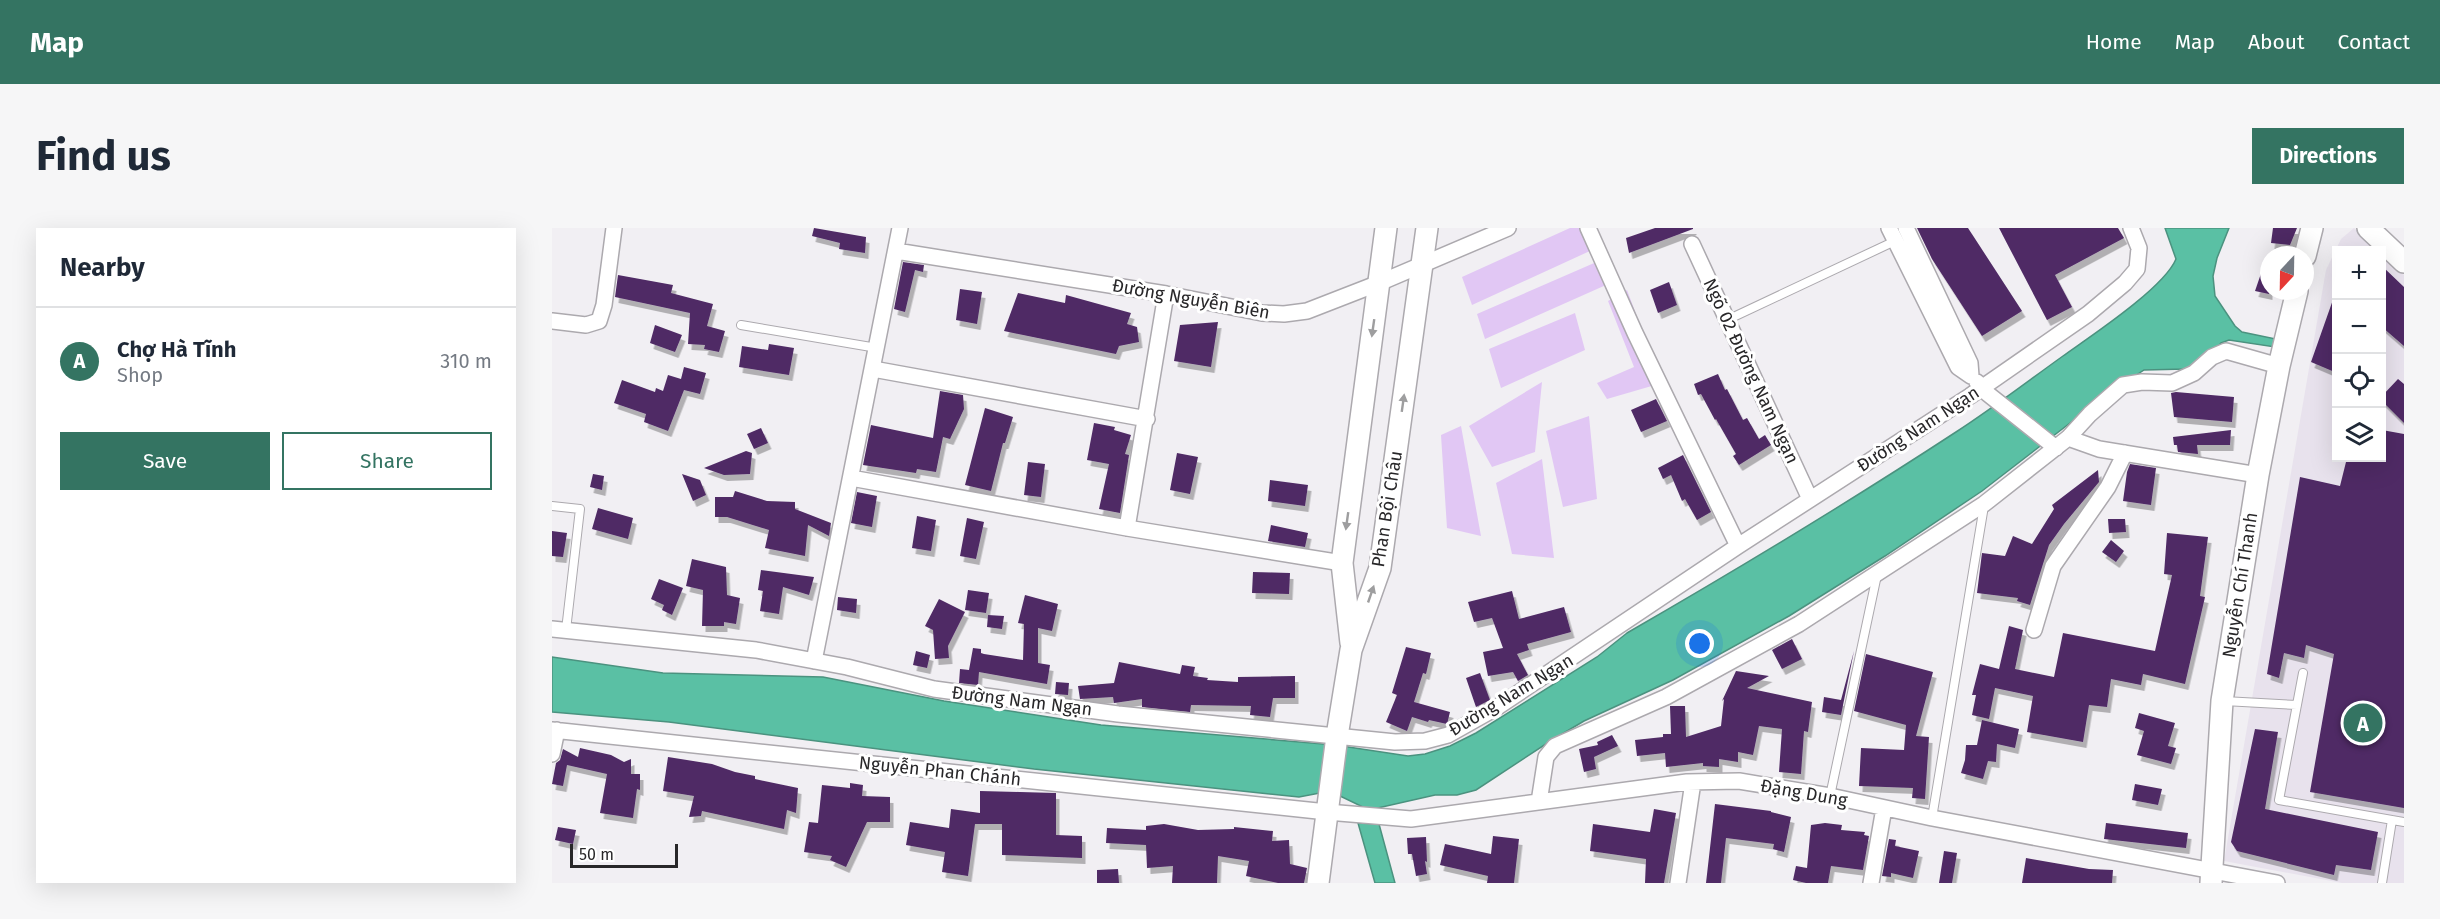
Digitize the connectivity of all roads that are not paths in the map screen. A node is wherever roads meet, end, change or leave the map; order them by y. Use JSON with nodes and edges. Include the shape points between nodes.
{"nodes":[{"id":1,"x":614,"y":228,"type":"edge"},
{"id":2,"x":900,"y":228,"type":"edge"},
{"id":3,"x":1386,"y":228,"type":"edge"},
{"id":4,"x":1427,"y":228,"type":"edge"},
{"id":5,"x":1508,"y":228,"type":"edge"},
{"id":6,"x":1588,"y":228,"type":"edge"},
{"id":7,"x":1906,"y":228,"type":"edge"},
{"id":8,"x":2132,"y":228,"type":"edge"},
{"id":9,"x":2312,"y":228,"type":"edge"},
{"id":10,"x":2370,"y":229,"type":"edge"},
{"id":11,"x":1892,"y":234,"type":"edge"},
{"id":12,"x":1692,"y":244,"type":"dead end"},
{"id":13,"x":2308,"y":246,"type":"edge"},
{"id":14,"x":896,"y":250,"type":"junction"},
{"id":15,"x":2404,"y":262,"type":"edge"},
{"id":16,"x":1422,"y":265,"type":"junction"},
{"id":17,"x":1379,"y":283,"type":"junction"},
{"id":18,"x":1166,"y":294,"type":"junction"},
{"id":19,"x":2295,"y":300,"type":"edge"},
{"id":20,"x":1727,"y":320,"type":"junction"},
{"id":21,"x":552,"y":321,"type":"edge"},
{"id":22,"x":741,"y":325,"type":"dead end"},
{"id":23,"x":877,"y":348,"type":"junction"},
{"id":24,"x":2279,"y":366,"type":"junction"},
{"id":25,"x":873,"y":369,"type":"junction"},
{"id":26,"x":1971,"y":375,"type":"junction"},
{"id":27,"x":1985,"y":391,"type":"junction"},
{"id":28,"x":1147,"y":419,"type":"junction"},
{"id":29,"x":2058,"y":442,"type":"junction"},
{"id":30,"x":2125,"y":453,"type":"junction"},
{"id":31,"x":2258,"y":475,"type":"junction"},
{"id":32,"x":851,"y":478,"type":"junction"},
{"id":33,"x":1810,"y":499,"type":"junction"},
{"id":34,"x":1984,"y":504,"type":"junction"},
{"id":35,"x":552,"y":506,"type":"edge"},
{"id":36,"x":1127,"y":528,"type":"junction"},
{"id":37,"x":1738,"y":546,"type":"junction"},
{"id":38,"x":1342,"y":563,"type":"junction"},
{"id":39,"x":1877,"y":574,"type":"junction"},
{"id":40,"x":559,"y":629,"type":"edge"},
{"id":41,"x":2034,"y":630,"type":"dead end"},
{"id":42,"x":1351,"y":650,"type":"junction"},
{"id":43,"x":814,"y":661,"type":"junction"},
{"id":44,"x":2303,"y":673,"type":"dead end"},
{"id":45,"x":2222,"y":700,"type":"junction"},
{"id":46,"x":2297,"y":705,"type":"junction"},
{"id":47,"x":554,"y":730,"type":"edge"},
{"id":48,"x":1337,"y":736,"type":"junction"},
{"id":49,"x":552,"y":754,"type":"edge"},
{"id":50,"x":1693,"y":782,"type":"junction"},
{"id":51,"x":1830,"y":796,"type":"junction"},
{"id":52,"x":1539,"y":802,"type":"junction"},
{"id":53,"x":1884,"y":808,"type":"junction"},
{"id":54,"x":1328,"y":812,"type":"junction"},
{"id":55,"x":1932,"y":818,"type":"junction"},
{"id":56,"x":2392,"y":820,"type":"junction"},
{"id":57,"x":2404,"y":822,"type":"edge"},
{"id":58,"x":2212,"y":877,"type":"edge"},
{"id":59,"x":1318,"y":883,"type":"edge"},
{"id":60,"x":1678,"y":883,"type":"edge"},
{"id":61,"x":1871,"y":883,"type":"edge"},
{"id":62,"x":2277,"y":883,"type":"edge"},
{"id":63,"x":2382,"y":883,"type":"edge"}],
"edges":[{"from":1,"to":21,"type":"street","via":[[599,321],[586,325]]},
{"from":2,"to":14,"type":"street"},
{"from":3,"to":17,"type":"street","name":"Phan Bội Châu"},
{"from":4,"to":16,"type":"street","name":"Phan Bội Châu"},
{"from":5,"to":16,"type":"street","name":"Đường Nguyễn Biên"},
{"from":6,"to":37,"type":"street"},
{"from":7,"to":26,"type":"street","via":[[1970,363]]},
{"from":8,"to":27,"type":"street","name":"Đường Nam Ngạn","via":[[2139,248],[2137,269],[2125,283]]},
{"from":9,"to":13,"type":"street"},
{"from":10,"to":15,"type":"street"},
{"from":11,"to":20,"type":"lane"},
{"from":11,"to":26,"type":"street","via":[[1958,367]]},
{"from":12,"to":20,"type":"street","name":"Ngõ 02 Đường Nam Ngạn"},
{"from":14,"to":18,"type":"street","name":"Đường Nguyễn Biên"},
{"from":14,"to":23,"type":"street"},
{"from":16,"to":17,"type":"street","name":"Đường Nguyễn Biên"},
{"from":42,"to":16,"type":"street","name":"Phan Bội Châu","one_way":true,"via":[[1380,568]]},
{"from":17,"to":18,"type":"street","name":"Đường Nguyễn Biên","via":[[1306,311],[1284,314]]},
{"from":17,"to":38,"type":"street","name":"Phan Bội Châu","one_way":true},
{"from":18,"to":28,"type":"street"},
{"from":19,"to":24,"type":"street","name":"Nguyễn Chí Thanh"},
{"from":20,"to":33,"type":"street","name":"Ngõ 02 Đường Nam Ngạn"},
{"from":22,"to":23,"type":"lane"},
{"from":23,"to":25,"type":"street"},
{"from":24,"to":29,"type":"street","via":[[2226,351],[2211,357],[2194,373],[2172,382],[2123,385]]},
{"from":24,"to":31,"type":"street","name":"Nguyễn Chí Thanh"},
{"from":25,"to":28,"type":"street"},
{"from":25,"to":32,"type":"street"},
{"from":26,"to":27,"type":"street"},
{"from":27,"to":29,"type":"street"},
{"from":27,"to":33,"type":"street","name":"Đường Nam Ngạn"},
{"from":28,"to":36,"type":"street"},
{"from":29,"to":30,"type":"street"},
{"from":29,"to":34,"type":"street"},
{"from":30,"to":31,"type":"street"},
{"from":30,"to":41,"type":"street","via":[[2108,487],[2053,566]]},
{"from":31,"to":45,"type":"street","name":"Nguyễn Chí Thanh"},
{"from":32,"to":36,"type":"street"},
{"from":32,"to":43,"type":"street"},
{"from":33,"to":37,"type":"street","name":"Đường Nam Ngạn"},
{"from":34,"to":39,"type":"street"},
{"from":34,"to":55,"type":"lane"},
{"from":35,"to":40,"type":"lane","via":[[580,509]]},
{"from":36,"to":38,"type":"street"},
{"from":37,"to":48,"type":"street","name":"Đường Nam Ngạn","via":[[1496,708],[1448,735],[1425,741]]},
{"from":38,"to":42,"type":"street","name":"Phan Bội Châu"},
{"from":39,"to":51,"type":"lane"},
{"from":39,"to":52,"type":"street","via":[[1799,624],[1666,697],[1555,746],[1546,757]]},
{"from":40,"to":43,"type":"street","name":"Đường Nam Ngạn","via":[[756,650]]},
{"from":42,"to":48,"type":"street"},
{"from":43,"to":48,"type":"street","name":"Đường Nam Ngạn","via":[[934,689],[1118,714]]},
{"from":44,"to":46,"type":"lane"},
{"from":45,"to":46,"type":"lane"},
{"from":45,"to":58,"type":"street","name":"Nguyễn Chí Thanh"},
{"from":46,"to":56,"type":"lane","via":[[2279,800]]},
{"from":47,"to":49,"type":"street"},
{"from":47,"to":54,"type":"street","name":"Nguyễn Phan Chánh"},
{"from":48,"to":54,"type":"street"},
{"from":50,"to":51,"type":"street","name":"Đặng Dung","via":[[1739,781]]},
{"from":50,"to":52,"type":"street","name":"Đặng Dung"},
{"from":50,"to":60,"type":"street"},
{"from":51,"to":53,"type":"street","name":"Đặng Dung"},
{"from":52,"to":54,"type":"street","name":"Đặng Dung","via":[[1411,819]]},
{"from":53,"to":55,"type":"street","name":"Đặng Dung"},
{"from":53,"to":61,"type":"street"},
{"from":54,"to":59,"type":"street"},
{"from":55,"to":58,"type":"street","name":"Đặng Dung"},
{"from":56,"to":57,"type":"lane"},
{"from":56,"to":63,"type":"lane"},
{"from":58,"to":62,"type":"street","name":"Đặng Dung"}]}
